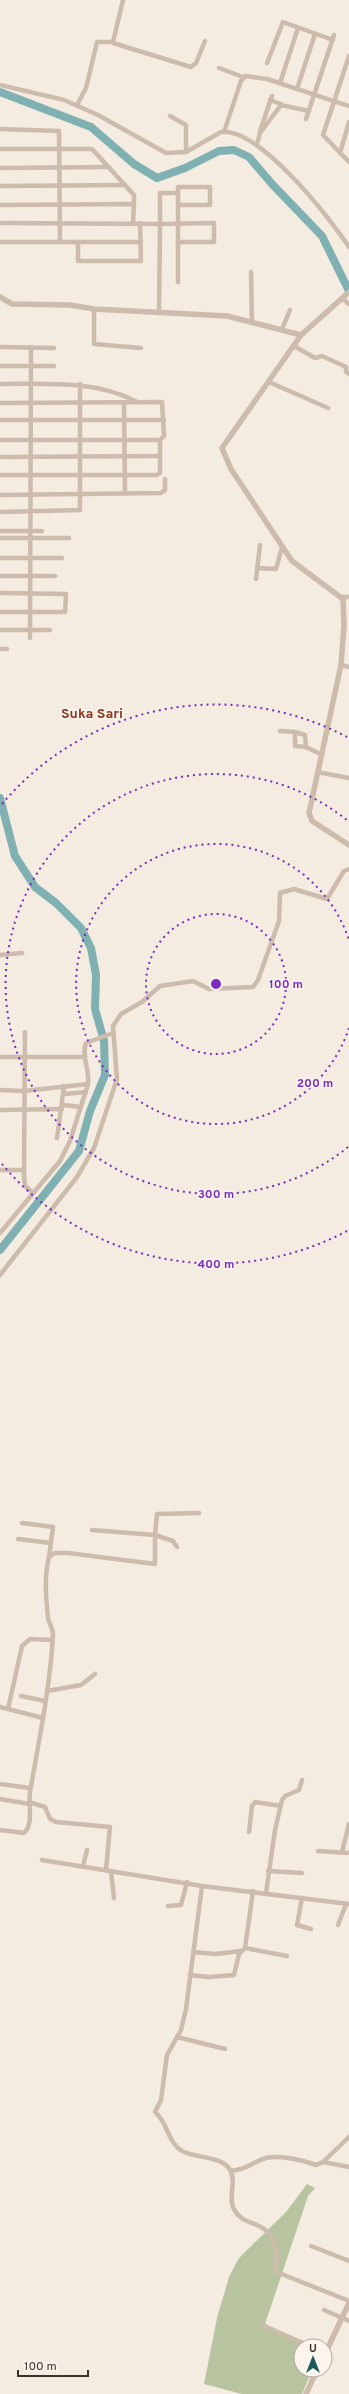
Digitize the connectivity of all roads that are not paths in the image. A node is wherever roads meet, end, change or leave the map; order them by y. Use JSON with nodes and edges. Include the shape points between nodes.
{"nodes":[{"id":1,"x":123,"y":0,"type":"edge"},
{"id":2,"x":298,"y":28,"type":"junction"},
{"id":3,"x":316,"y":34,"type":"junction"},
{"id":4,"x":205,"y":41,"type":"dead end"},
{"id":5,"x":113,"y":43,"type":"junction"},
{"id":6,"x":349,"y":56,"type":"edge"},
{"id":7,"x":267,"y":63,"type":"dead end"},
{"id":8,"x":220,"y":68,"type":"dead end"},
{"id":9,"x":243,"y":76,"type":"junction"},
{"id":10,"x":280,"y":83,"type":"junction"},
{"id":11,"x":0,"y":85,"type":"edge"},
{"id":12,"x":297,"y":89,"type":"junction"},
{"id":13,"x":315,"y":94,"type":"junction"},
{"id":14,"x":334,"y":100,"type":"junction"},
{"id":15,"x":281,"y":104,"type":"junction"},
{"id":16,"x":77,"y":106,"type":"junction"},
{"id":17,"x":349,"y":106,"type":"edge"},
{"id":18,"x":309,"y":111,"type":"junction"},
{"id":19,"x":170,"y":116,"type":"dead end"},
{"id":20,"x":306,"y":119,"type":"dead end"},
{"id":21,"x":349,"y":122,"type":"edge"},
{"id":22,"x":0,"y":129,"type":"edge"},
{"id":23,"x":224,"y":132,"type":"junction"},
{"id":24,"x":348,"y":132,"type":"edge"},
{"id":25,"x":260,"y":133,"type":"junction"},
{"id":26,"x":257,"y":144,"type":"junction"},
{"id":27,"x":59,"y":148,"type":"junction"},
{"id":28,"x":0,"y":149,"type":"edge"},
{"id":29,"x":186,"y":152,"type":"junction"},
{"id":30,"x":340,"y":153,"type":"junction"},
{"id":31,"x":349,"y":162,"type":"edge"},
{"id":32,"x":109,"y":167,"type":"junction"},
{"id":33,"x":0,"y":168,"type":"edge"},
{"id":34,"x":60,"y":168,"type":"junction"},
{"id":35,"x":125,"y":185,"type":"junction"},
{"id":36,"x":0,"y":186,"type":"edge"},
{"id":37,"x":60,"y":186,"type":"junction"},
{"id":38,"x":178,"y":193,"type":"junction"},
{"id":39,"x":60,"y":204,"type":"junction"},
{"id":40,"x":134,"y":204,"type":"junction"},
{"id":41,"x":0,"y":205,"type":"edge"},
{"id":42,"x":178,"y":205,"type":"junction"},
{"id":43,"x":0,"y":222,"type":"edge"},
{"id":44,"x":60,"y":223,"type":"junction"},
{"id":45,"x":178,"y":223,"type":"junction"},
{"id":46,"x":133,"y":224,"type":"junction"},
{"id":47,"x":140,"y":224,"type":"junction"},
{"id":48,"x":160,"y":224,"type":"junction"},
{"id":49,"x":0,"y":242,"type":"edge"},
{"id":50,"x":60,"y":242,"type":"junction"},
{"id":51,"x":78,"y":242,"type":"junction"},
{"id":52,"x":141,"y":242,"type":"junction"},
{"id":53,"x":178,"y":242,"type":"junction"},
{"id":54,"x":349,"y":247,"type":"edge"},
{"id":55,"x":251,"y":272,"type":"dead end"},
{"id":56,"x":178,"y":282,"type":"dead end"},
{"id":57,"x":346,"y":295,"type":"edge"},
{"id":58,"x":0,"y":297,"type":"edge"},
{"id":59,"x":349,"y":304,"type":"edge"},
{"id":60,"x":94,"y":309,"type":"junction"},
{"id":61,"x":290,"y":310,"type":"dead end"},
{"id":62,"x":159,"y":313,"type":"junction"},
{"id":63,"x":252,"y":323,"type":"junction"},
{"id":64,"x":282,"y":329,"type":"junction"},
{"id":65,"x":301,"y":334,"type":"junction"},
{"id":66,"x":294,"y":346,"type":"junction"},
{"id":67,"x":0,"y":347,"type":"edge"},
{"id":68,"x":31,"y":347,"type":"junction"},
{"id":69,"x":54,"y":348,"type":"dead end"},
{"id":70,"x":141,"y":348,"type":"dead end"},
{"id":71,"x":0,"y":366,"type":"edge"},
{"id":72,"x":31,"y":366,"type":"junction"},
{"id":73,"x":54,"y":366,"type":"dead end"},
{"id":74,"x":349,"y":374,"type":"edge"},
{"id":75,"x":269,"y":382,"type":"junction"},
{"id":76,"x":0,"y":384,"type":"edge"},
{"id":77,"x":31,"y":384,"type":"junction"},
{"id":78,"x":80,"y":384,"type":"junction"},
{"id":79,"x":81,"y":402,"type":"junction"},
{"id":80,"x":0,"y":403,"type":"edge"},
{"id":81,"x":31,"y":403,"type":"junction"},
{"id":82,"x":124,"y":403,"type":"junction"},
{"id":83,"x":139,"y":403,"type":"junction"},
{"id":84,"x":328,"y":408,"type":"dead end"},
{"id":85,"x":0,"y":420,"type":"edge"},
{"id":86,"x":30,"y":420,"type":"junction"},
{"id":87,"x":164,"y":420,"type":"junction"},
{"id":88,"x":80,"y":421,"type":"junction"},
{"id":89,"x":125,"y":421,"type":"junction"},
{"id":90,"x":30,"y":438,"type":"junction"},
{"id":91,"x":80,"y":439,"type":"junction"},
{"id":92,"x":125,"y":439,"type":"junction"},
{"id":93,"x":0,"y":440,"type":"edge"},
{"id":94,"x":160,"y":440,"type":"junction"},
{"id":95,"x":160,"y":456,"type":"junction"},
{"id":96,"x":0,"y":457,"type":"edge"},
{"id":97,"x":30,"y":457,"type":"junction"},
{"id":98,"x":124,"y":457,"type":"junction"},
{"id":99,"x":80,"y":458,"type":"junction"},
{"id":100,"x":30,"y":474,"type":"junction"},
{"id":101,"x":80,"y":474,"type":"junction"},
{"id":102,"x":0,"y":475,"type":"edge"},
{"id":103,"x":125,"y":475,"type":"junction"},
{"id":104,"x":165,"y":480,"type":"dead end"},
{"id":105,"x":80,"y":493,"type":"junction"},
{"id":106,"x":125,"y":493,"type":"junction"},
{"id":107,"x":30,"y":494,"type":"junction"},
{"id":108,"x":0,"y":495,"type":"edge"},
{"id":109,"x":0,"y":512,"type":"edge"},
{"id":110,"x":30,"y":512,"type":"junction"},
{"id":111,"x":0,"y":531,"type":"edge"},
{"id":112,"x":30,"y":531,"type":"junction"},
{"id":113,"x":42,"y":531,"type":"dead end"},
{"id":114,"x":0,"y":538,"type":"edge"},
{"id":115,"x":30,"y":538,"type":"junction"},
{"id":116,"x":69,"y":538,"type":"dead end"},
{"id":117,"x":260,"y":545,"type":"dead end"},
{"id":118,"x":282,"y":547,"type":"junction"},
{"id":119,"x":0,"y":558,"type":"edge"},
{"id":120,"x":30,"y":558,"type":"junction"},
{"id":121,"x":62,"y":558,"type":"dead end"},
{"id":122,"x":257,"y":568,"type":"junction"},
{"id":123,"x":0,"y":576,"type":"edge"},
{"id":124,"x":30,"y":576,"type":"junction"},
{"id":125,"x":55,"y":576,"type":"dead end"},
{"id":126,"x":256,"y":579,"type":"dead end"},
{"id":127,"x":0,"y":593,"type":"edge"},
{"id":128,"x":30,"y":594,"type":"junction"},
{"id":129,"x":342,"y":596,"type":"junction"},
{"id":130,"x":349,"y":596,"type":"edge"},
{"id":131,"x":0,"y":612,"type":"edge"},
{"id":132,"x":30,"y":612,"type":"junction"},
{"id":133,"x":0,"y":630,"type":"edge"},
{"id":134,"x":30,"y":630,"type":"junction"},
{"id":135,"x":50,"y":630,"type":"dead end"},
{"id":136,"x":30,"y":638,"type":"dead end"},
{"id":137,"x":0,"y":649,"type":"edge"},
{"id":138,"x":7,"y":649,"type":"dead end"},
{"id":139,"x":341,"y":665,"type":"junction"},
{"id":140,"x":349,"y":667,"type":"edge"},
{"id":141,"x":280,"y":731,"type":"dead end"},
{"id":142,"x":295,"y":732,"type":"junction"},
{"id":143,"x":306,"y":747,"type":"junction"},
{"id":144,"x":320,"y":754,"type":"junction"},
{"id":145,"x":317,"y":772,"type":"junction"},
{"id":146,"x":349,"y":778,"type":"edge"},
{"id":147,"x":349,"y":845,"type":"edge"},
{"id":148,"x":349,"y":869,"type":"edge"},
{"id":149,"x":22,"y":953,"type":"dead end"},
{"id":150,"x":0,"y":955,"type":"edge"},
{"id":151,"x":25,"y":1032,"type":"dead end"},
{"id":152,"x":111,"y":1034,"type":"junction"},
{"id":153,"x":85,"y":1057,"type":"junction"},
{"id":154,"x":0,"y":1058,"type":"edge"},
{"id":155,"x":24,"y":1058,"type":"junction"},
{"id":156,"x":88,"y":1084,"type":"junction"},
{"id":157,"x":64,"y":1086,"type":"junction"},
{"id":158,"x":0,"y":1090,"type":"edge"},
{"id":159,"x":24,"y":1091,"type":"junction"},
{"id":160,"x":86,"y":1092,"type":"junction"},
{"id":161,"x":64,"y":1094,"type":"junction"},
{"id":162,"x":63,"y":1107,"type":"junction"},
{"id":163,"x":81,"y":1107,"type":"junction"},
{"id":164,"x":24,"y":1108,"type":"junction"},
{"id":165,"x":0,"y":1110,"type":"edge"},
{"id":166,"x":57,"y":1138,"type":"dead end"},
{"id":167,"x":0,"y":1170,"type":"edge"},
{"id":168,"x":24,"y":1170,"type":"junction"},
{"id":169,"x":33,"y":1193,"type":"junction"},
{"id":170,"x":0,"y":1233,"type":"edge"},
{"id":171,"x":0,"y":1275,"type":"edge"},
{"id":172,"x":199,"y":1513,"type":"dead end"},
{"id":173,"x":22,"y":1523,"type":"dead end"},
{"id":174,"x":92,"y":1530,"type":"dead end"},
{"id":175,"x":155,"y":1535,"type":"junction"},
{"id":176,"x":18,"y":1539,"type":"dead end"},
{"id":177,"x":51,"y":1543,"type":"junction"},
{"id":178,"x":177,"y":1547,"type":"dead end"},
{"id":179,"x":49,"y":1557,"type":"junction"},
{"id":180,"x":52,"y":1640,"type":"junction"},
{"id":181,"x":95,"y":1674,"type":"dead end"},
{"id":182,"x":47,"y":1691,"type":"junction"},
{"id":183,"x":21,"y":1696,"type":"dead end"},
{"id":184,"x":45,"y":1701,"type":"junction"},
{"id":185,"x":0,"y":1707,"type":"edge"},
{"id":186,"x":8,"y":1709,"type":"junction"},
{"id":187,"x":43,"y":1718,"type":"junction"},
{"id":188,"x":302,"y":1780,"type":"dead end"},
{"id":189,"x":0,"y":1784,"type":"edge"},
{"id":190,"x":30,"y":1788,"type":"junction"},
{"id":191,"x":0,"y":1799,"type":"edge"},
{"id":192,"x":29,"y":1803,"type":"junction"},
{"id":193,"x":281,"y":1806,"type":"junction"},
{"id":194,"x":349,"y":1824,"type":"edge"},
{"id":195,"x":0,"y":1830,"type":"edge"},
{"id":196,"x":250,"y":1832,"type":"dead end"},
{"id":197,"x":87,"y":1850,"type":"dead end"},
{"id":198,"x":318,"y":1851,"type":"dead end"},
{"id":199,"x":342,"y":1852,"type":"junction"},
{"id":200,"x":349,"y":1853,"type":"edge"},
{"id":201,"x":42,"y":1860,"type":"dead end"},
{"id":202,"x":83,"y":1866,"type":"junction"},
{"id":203,"x":108,"y":1870,"type":"junction"},
{"id":204,"x":268,"y":1871,"type":"junction"},
{"id":205,"x":302,"y":1874,"type":"dead end"},
{"id":206,"x":188,"y":1882,"type":"junction"},
{"id":207,"x":202,"y":1886,"type":"junction"},
{"id":208,"x":253,"y":1891,"type":"junction"},
{"id":209,"x":266,"y":1893,"type":"junction"},
{"id":210,"x":114,"y":1898,"type":"dead end"},
{"id":211,"x":302,"y":1898,"type":"junction"},
{"id":212,"x":347,"y":1904,"type":"edge"},
{"id":213,"x":168,"y":1906,"type":"dead end"},
{"id":214,"x":338,"y":1925,"type":"dead end"},
{"id":215,"x":311,"y":1930,"type":"dead end"},
{"id":216,"x":243,"y":1950,"type":"junction"},
{"id":217,"x":193,"y":1952,"type":"junction"},
{"id":218,"x":287,"y":1956,"type":"dead end"},
{"id":219,"x":190,"y":1975,"type":"junction"},
{"id":220,"x":177,"y":2036,"type":"junction"},
{"id":221,"x":225,"y":2049,"type":"dead end"},
{"id":222,"x":349,"y":2137,"type":"edge"},
{"id":223,"x":326,"y":2162,"type":"junction"},
{"id":224,"x":349,"y":2167,"type":"edge"},
{"id":225,"x":230,"y":2171,"type":"junction"},
{"id":226,"x":311,"y":2246,"type":"dead end"},
{"id":227,"x":349,"y":2262,"type":"edge"},
{"id":228,"x":349,"y":2302,"type":"edge"},
{"id":229,"x":324,"y":2310,"type":"dead end"},
{"id":230,"x":342,"y":2318,"type":"junction"},
{"id":231,"x":349,"y":2321,"type":"edge"},
{"id":232,"x":264,"y":2326,"type":"dead end"},
{"id":233,"x":332,"y":2338,"type":"edge"},
{"id":234,"x":293,"y":2339,"type":"edge"},
{"id":235,"x":313,"y":2378,"type":"edge"},
{"id":236,"x":306,"y":2394,"type":"edge"}],
"edges":[{"from":1,"to":5,"type":"street"},
{"from":2,"to":3,"type":"street"},
{"from":2,"to":7,"type":"street","via":[[281,23]]},
{"from":2,"to":10,"type":"street"},
{"from":3,"to":12,"type":"street"},
{"from":3,"to":13,"type":"street","via":[[333,37]]},
{"from":4,"to":5,"type":"street","via":[[196,63],[191,67]]},
{"from":5,"to":16,"type":"street","via":[[97,42],[86,88]]},
{"from":6,"to":14,"type":"street"},
{"from":8,"to":9,"type":"street"},
{"from":9,"to":10,"type":"street","via":[[260,77]]},
{"from":9,"to":23,"type":"street"},
{"from":10,"to":12,"type":"street"},
{"from":11,"to":16,"type":"street","via":[[64,100]]},
{"from":12,"to":13,"type":"street"},
{"from":13,"to":14,"type":"street"},
{"from":13,"to":18,"type":"street"},
{"from":14,"to":17,"type":"street"},
{"from":14,"to":30,"type":"street","via":[[323,135]]},
{"from":15,"to":18,"type":"street"},
{"from":15,"to":25,"type":"street"},
{"from":15,"to":25,"type":"street","via":[[271,98]]},
{"from":16,"to":29,"type":"street","via":[[98,115],[155,149],[172,154]]},
{"from":18,"to":20,"type":"street"},
{"from":19,"to":29,"type":"street","via":[[186,125]]},
{"from":21,"to":24,"type":"street"},
{"from":22,"to":27,"type":"street","via":[[58,130]]},
{"from":23,"to":26,"type":"street"},
{"from":23,"to":29,"type":"street","via":[[217,133]]},
{"from":24,"to":30,"type":"street"},
{"from":25,"to":26,"type":"street"},
{"from":26,"to":54,"type":"street","via":[[270,154],[332,221]]},
{"from":27,"to":28,"type":"street"},
{"from":27,"to":32,"type":"street","via":[[92,149]]},
{"from":27,"to":34,"type":"street"},
{"from":30,"to":31,"type":"street"},
{"from":32,"to":34,"type":"street"},
{"from":32,"to":35,"type":"street"},
{"from":33,"to":34,"type":"street"},
{"from":34,"to":37,"type":"street"},
{"from":35,"to":37,"type":"street"},
{"from":35,"to":40,"type":"street","via":[[134,195]]},
{"from":36,"to":37,"type":"street"},
{"from":37,"to":39,"type":"street"},
{"from":38,"to":42,"type":"street"},
{"from":38,"to":42,"type":"street","via":[[178,187],[210,187],[210,205]]},
{"from":38,"to":48,"type":"street","via":[[160,193]]},
{"from":39,"to":40,"type":"street"},
{"from":39,"to":41,"type":"street"},
{"from":39,"to":44,"type":"street"},
{"from":40,"to":46,"type":"street"},
{"from":42,"to":45,"type":"street"},
{"from":43,"to":44,"type":"street"},
{"from":44,"to":46,"type":"street"},
{"from":44,"to":50,"type":"street"},
{"from":45,"to":48,"type":"street"},
{"from":45,"to":53,"type":"street"},
{"from":45,"to":53,"type":"street","via":[[214,223],[214,242]]},
{"from":46,"to":47,"type":"street"},
{"from":47,"to":48,"type":"street"},
{"from":47,"to":52,"type":"street"},
{"from":48,"to":62,"type":"street"},
{"from":49,"to":50,"type":"street"},
{"from":50,"to":51,"type":"street"},
{"from":51,"to":52,"type":"street"},
{"from":51,"to":52,"type":"street","via":[[78,261],[141,261]]},
{"from":53,"to":56,"type":"street"},
{"from":55,"to":63,"type":"street"},
{"from":57,"to":59,"type":"street"},
{"from":57,"to":65,"type":"street"},
{"from":58,"to":60,"type":"street","via":[[12,304],[70,305]]},
{"from":60,"to":62,"type":"street"},
{"from":60,"to":70,"type":"street","via":[[94,344]]},
{"from":61,"to":64,"type":"street"},
{"from":62,"to":63,"type":"street","via":[[227,316]]},
{"from":63,"to":64,"type":"street"},
{"from":64,"to":65,"type":"street"},
{"from":65,"to":66,"type":"street"},
{"from":66,"to":74,"type":"street","via":[[315,358],[322,356],[346,367]]},
{"from":66,"to":75,"type":"street"},
{"from":67,"to":68,"type":"street"},
{"from":68,"to":69,"type":"street"},
{"from":68,"to":72,"type":"street"},
{"from":71,"to":72,"type":"street"},
{"from":72,"to":73,"type":"street"},
{"from":72,"to":77,"type":"street"},
{"from":75,"to":84,"type":"street"},
{"from":75,"to":118,"type":"street","via":[[222,448],[231,469]]},
{"from":76,"to":77,"type":"street"},
{"from":77,"to":78,"type":"street"},
{"from":77,"to":81,"type":"street"},
{"from":78,"to":79,"type":"street"},
{"from":78,"to":83,"type":"street","via":[[125,396]]},
{"from":79,"to":81,"type":"street"},
{"from":79,"to":82,"type":"street"},
{"from":79,"to":88,"type":"street"},
{"from":80,"to":81,"type":"street"},
{"from":81,"to":86,"type":"street"},
{"from":82,"to":83,"type":"street"},
{"from":82,"to":89,"type":"street"},
{"from":83,"to":87,"type":"street","via":[[162,402]]},
{"from":85,"to":86,"type":"street"},
{"from":86,"to":88,"type":"street"},
{"from":86,"to":90,"type":"street"},
{"from":87,"to":89,"type":"street"},
{"from":87,"to":94,"type":"street","via":[[164,436]]},
{"from":88,"to":89,"type":"street"},
{"from":88,"to":91,"type":"street"},
{"from":89,"to":92,"type":"street"},
{"from":90,"to":91,"type":"street"},
{"from":90,"to":93,"type":"street"},
{"from":90,"to":97,"type":"street"},
{"from":91,"to":92,"type":"street"},
{"from":91,"to":99,"type":"street"},
{"from":92,"to":94,"type":"street"},
{"from":92,"to":98,"type":"street"},
{"from":94,"to":95,"type":"street"},
{"from":95,"to":98,"type":"street"},
{"from":95,"to":103,"type":"street","via":[[159,474]]},
{"from":96,"to":97,"type":"street"},
{"from":97,"to":99,"type":"street"},
{"from":97,"to":100,"type":"street"},
{"from":98,"to":99,"type":"street"},
{"from":98,"to":103,"type":"street"},
{"from":99,"to":101,"type":"street"},
{"from":100,"to":101,"type":"street"},
{"from":100,"to":102,"type":"street"},
{"from":100,"to":107,"type":"street"},
{"from":101,"to":103,"type":"street"},
{"from":101,"to":105,"type":"street"},
{"from":103,"to":106,"type":"street"},
{"from":104,"to":106,"type":"street","via":[[165,490],[161,493]]},
{"from":105,"to":106,"type":"street"},
{"from":105,"to":107,"type":"street"},
{"from":105,"to":110,"type":"street","via":[[78,511]]},
{"from":107,"to":108,"type":"street"},
{"from":107,"to":110,"type":"street"},
{"from":109,"to":110,"type":"street"},
{"from":110,"to":112,"type":"street"},
{"from":111,"to":112,"type":"street"},
{"from":112,"to":113,"type":"street"},
{"from":112,"to":115,"type":"street"},
{"from":114,"to":115,"type":"street"},
{"from":115,"to":116,"type":"street"},
{"from":115,"to":120,"type":"street"},
{"from":117,"to":122,"type":"street"},
{"from":118,"to":122,"type":"street","via":[[276,569]]},
{"from":118,"to":129,"type":"street","via":[[292,561]]},
{"from":119,"to":120,"type":"street"},
{"from":120,"to":121,"type":"street"},
{"from":120,"to":124,"type":"street"},
{"from":122,"to":126,"type":"street"},
{"from":123,"to":124,"type":"street"},
{"from":124,"to":125,"type":"street"},
{"from":124,"to":128,"type":"street"},
{"from":127,"to":128,"type":"street"},
{"from":128,"to":132,"type":"street"},
{"from":128,"to":132,"type":"street","via":[[66,594],[65,612]]},
{"from":129,"to":130,"type":"street"},
{"from":129,"to":139,"type":"street","via":[[344,625]]},
{"from":131,"to":132,"type":"street"},
{"from":132,"to":134,"type":"street"},
{"from":133,"to":134,"type":"street"},
{"from":134,"to":135,"type":"street"},
{"from":134,"to":136,"type":"street"},
{"from":137,"to":138,"type":"street"},
{"from":139,"to":140,"type":"street"},
{"from":139,"to":144,"type":"street"},
{"from":141,"to":142,"type":"street"},
{"from":142,"to":143,"type":"street","via":[[305,735]]},
{"from":142,"to":143,"type":"street","via":[[295,746]]},
{"from":143,"to":144,"type":"street"},
{"from":144,"to":145,"type":"street"},
{"from":145,"to":146,"type":"street"},
{"from":145,"to":147,"type":"street","via":[[309,810],[310,819]]},
{"from":148,"to":152,"type":"street","via":[[344,871],[327,899],[294,889],[280,893],[278,923],[255,986],[211,989],[193,981],[160,986],[142,1002],[121,1014]]},
{"from":149,"to":150,"type":"street"},
{"from":151,"to":155,"type":"street"},
{"from":152,"to":153,"type":"street","via":[[86,1043]]},
{"from":152,"to":171,"type":"street","via":[[117,1060],[117,1079],[94,1148],[77,1176]]},
{"from":153,"to":155,"type":"street"},
{"from":153,"to":156,"type":"street","via":[[89,1072]]},
{"from":154,"to":155,"type":"street"},
{"from":155,"to":159,"type":"street"},
{"from":156,"to":157,"type":"street"},
{"from":156,"to":160,"type":"street"},
{"from":157,"to":159,"type":"street"},
{"from":157,"to":161,"type":"street"},
{"from":158,"to":159,"type":"street"},
{"from":159,"to":164,"type":"street"},
{"from":160,"to":161,"type":"street"},
{"from":160,"to":163,"type":"street"},
{"from":161,"to":162,"type":"street"},
{"from":162,"to":163,"type":"street"},
{"from":162,"to":164,"type":"street"},
{"from":162,"to":166,"type":"street","via":[[57,1124]]},
{"from":163,"to":169,"type":"street","via":[[63,1154]]},
{"from":164,"to":165,"type":"street"},
{"from":164,"to":168,"type":"street"},
{"from":167,"to":168,"type":"street"},
{"from":168,"to":169,"type":"street","via":[[25,1186]]},
{"from":169,"to":170,"type":"street"},
{"from":172,"to":175,"type":"street","via":[[159,1513]]},
{"from":173,"to":177,"type":"street","via":[[53,1526]]},
{"from":174,"to":175,"type":"street"},
{"from":175,"to":178,"type":"street","via":[[173,1541]]},
{"from":175,"to":179,"type":"street","via":[[155,1564],[68,1553],[56,1553]]},
{"from":176,"to":177,"type":"street"},
{"from":177,"to":179,"type":"street"},
{"from":179,"to":180,"type":"street","via":[[46,1595]]},
{"from":180,"to":182,"type":"street"},
{"from":180,"to":186,"type":"street","via":[[30,1639],[22,1646]]},
{"from":181,"to":182,"type":"street","via":[[81,1685]]},
{"from":182,"to":184,"type":"street"},
{"from":183,"to":184,"type":"street"},
{"from":184,"to":187,"type":"street"},
{"from":185,"to":186,"type":"street"},
{"from":186,"to":187,"type":"street"},
{"from":187,"to":190,"type":"street"},
{"from":188,"to":193,"type":"street","via":[[299,1790],[285,1796]]},
{"from":189,"to":190,"type":"street"},
{"from":190,"to":192,"type":"street"},
{"from":191,"to":192,"type":"street"},
{"from":192,"to":195,"type":"street","via":[[29,1823],[26,1832]]},
{"from":192,"to":203,"type":"street","via":[[45,1807],[50,1819],[56,1822],[110,1827]]},
{"from":193,"to":196,"type":"street","via":[[255,1802],[252,1806]]},
{"from":193,"to":204,"type":"street"},
{"from":194,"to":199,"type":"street"},
{"from":197,"to":202,"type":"street"},
{"from":198,"to":199,"type":"street"},
{"from":199,"to":200,"type":"street"},
{"from":201,"to":202,"type":"street"},
{"from":202,"to":203,"type":"street"},
{"from":203,"to":206,"type":"street"},
{"from":203,"to":210,"type":"street"},
{"from":204,"to":205,"type":"street"},
{"from":204,"to":209,"type":"street"},
{"from":206,"to":207,"type":"street"},
{"from":206,"to":213,"type":"street","via":[[181,1905]]},
{"from":207,"to":208,"type":"street"},
{"from":207,"to":217,"type":"street"},
{"from":208,"to":209,"type":"street"},
{"from":208,"to":216,"type":"street"},
{"from":209,"to":211,"type":"street"},
{"from":211,"to":212,"type":"street"},
{"from":211,"to":215,"type":"street","via":[[297,1925]]},
{"from":212,"to":214,"type":"street"},
{"from":216,"to":217,"type":"street","via":[[215,1954]]},
{"from":216,"to":218,"type":"street"},
{"from":216,"to":219,"type":"street","via":[[235,1974],[209,1978]]},
{"from":217,"to":219,"type":"street"},
{"from":219,"to":220,"type":"street","via":[[186,2009]]},
{"from":220,"to":221,"type":"street"},
{"from":220,"to":225,"type":"street","via":[[167,2054],[161,2100],[155,2112],[163,2118],[175,2145],[183,2151],[226,2165]]},
{"from":222,"to":223,"type":"street"},
{"from":223,"to":224,"type":"street"},
{"from":223,"to":225,"type":"street","via":[[316,2164],[302,2159],[269,2158],[242,2170]]},
{"from":225,"to":228,"type":"street","via":[[233,2187],[232,2204],[235,2211],[239,2216],[271,2234],[278,2261],[274,2271]]},
{"from":226,"to":227,"type":"street"},
{"from":228,"to":230,"type":"street"},
{"from":229,"to":230,"type":"street"},
{"from":230,"to":231,"type":"street"},
{"from":230,"to":233,"type":"street"},
{"from":232,"to":234,"type":"street"},
{"from":235,"to":236,"type":"street"}]}
